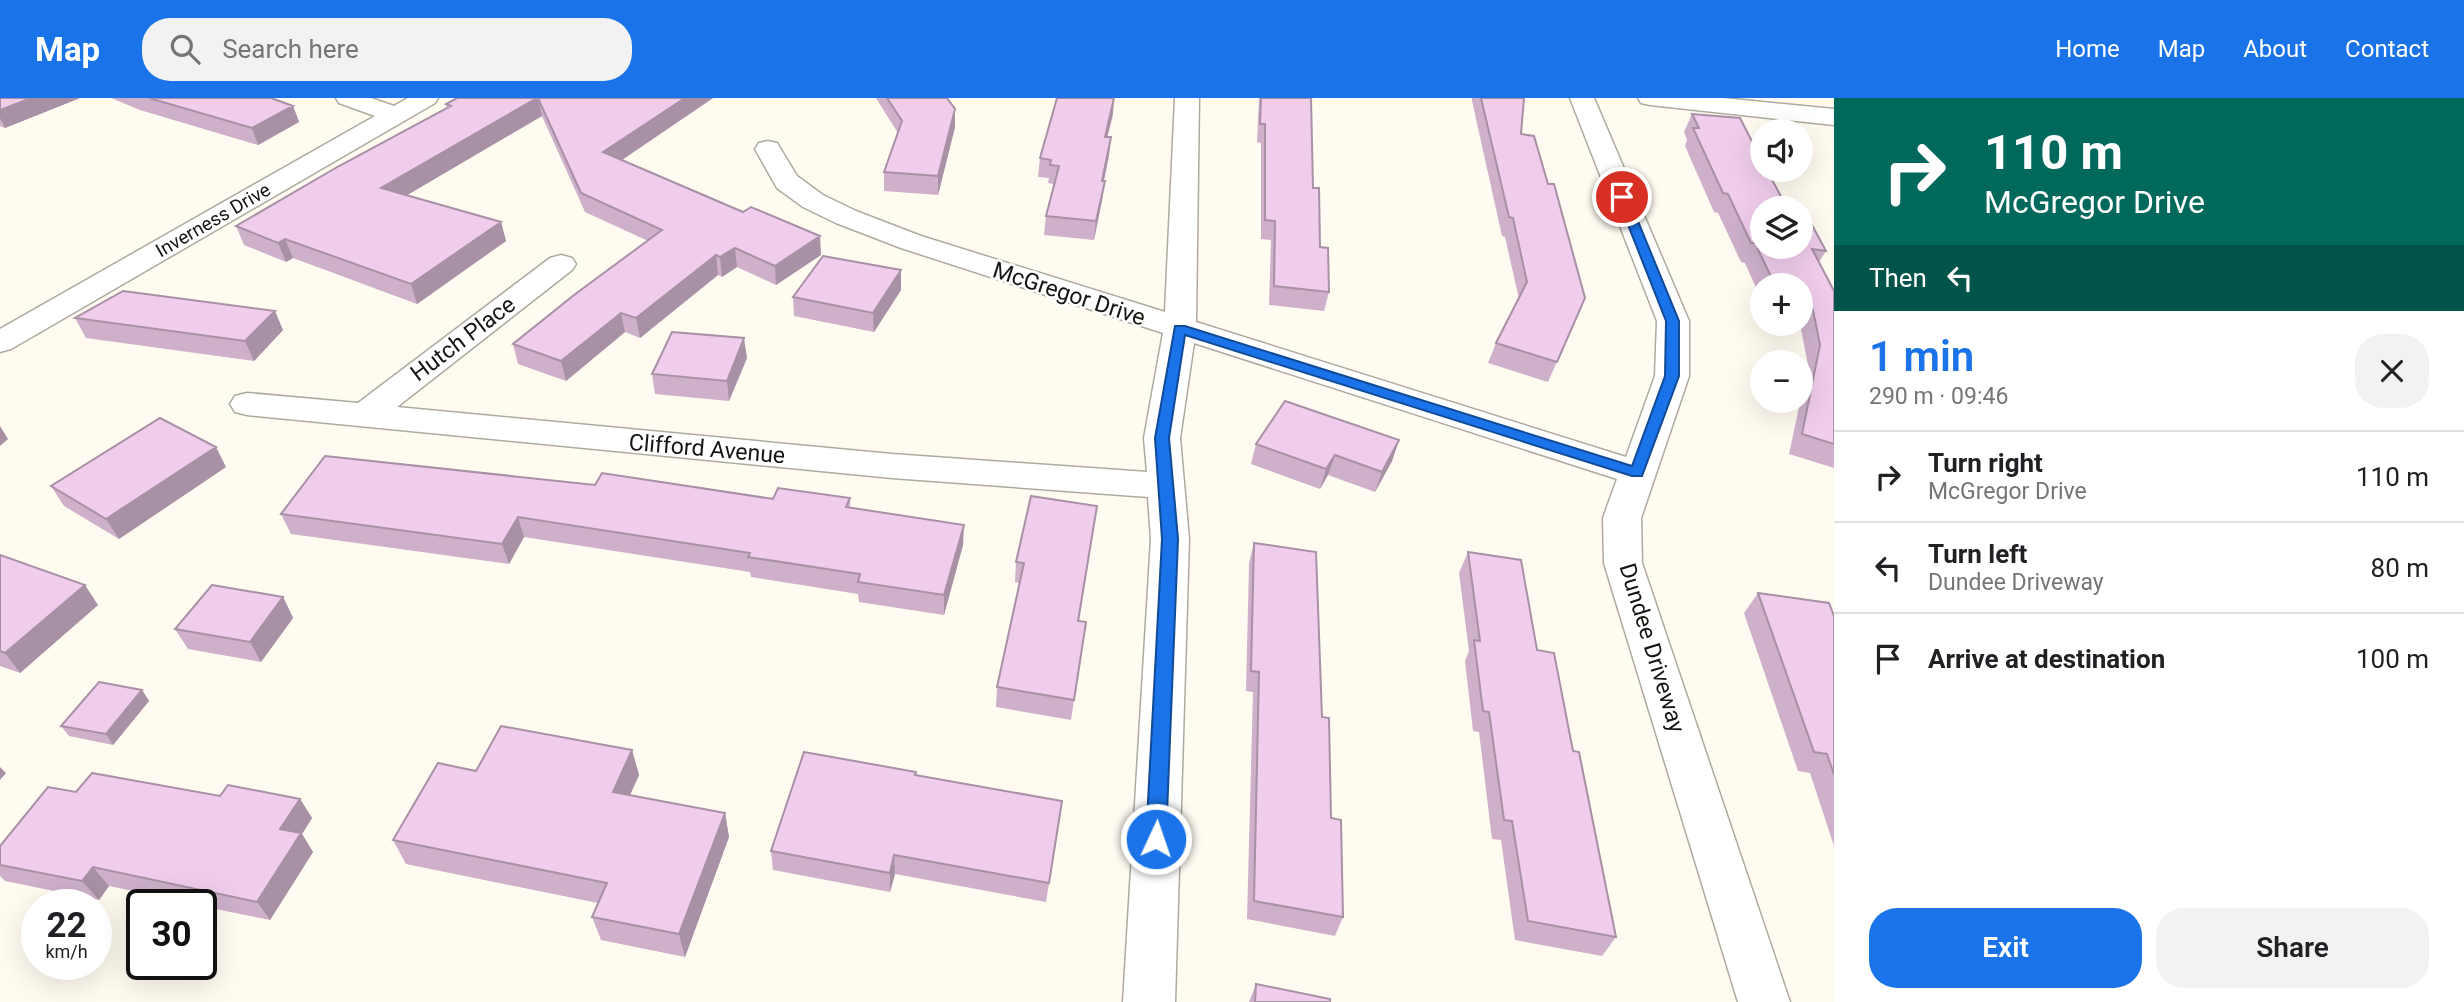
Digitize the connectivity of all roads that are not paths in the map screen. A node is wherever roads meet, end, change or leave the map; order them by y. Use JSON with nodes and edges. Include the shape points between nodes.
{"nodes":[{"id":1,"x":348,"y":98,"type":"edge"},
{"id":2,"x":426,"y":98,"type":"edge"},
{"id":3,"x":1187,"y":98,"type":"edge"},
{"id":4,"x":1583,"y":98,"type":"edge"},
{"id":5,"x":1650,"y":98,"type":"edge"},
{"id":6,"x":396,"y":116,"type":"junction"},
{"id":7,"x":1834,"y":117,"type":"edge"},
{"id":8,"x":768,"y":149,"type":"dead end"},
{"id":9,"x":561,"y":264,"type":"dead end"},
{"id":10,"x":1180,"y":329,"type":"junction"},
{"id":11,"x":0,"y":342,"type":"edge"},
{"id":12,"x":247,"y":404,"type":"dead end"},
{"id":13,"x":366,"y":414,"type":"junction"},
{"id":14,"x":1637,"y":473,"type":"junction"},
{"id":15,"x":1167,"y":485,"type":"junction"},
{"id":16,"x":1149,"y":1002,"type":"edge"},
{"id":17,"x":1764,"y":1002,"type":"edge"}],
"edges":[{"from":1,"to":6,"type":"street"},
{"from":2,"to":6,"type":"street","name":"Inverness Drive"},
{"from":3,"to":10,"type":"street"},
{"from":4,"to":14,"type":"street","name":"Dundee Driveway","via":[[1672,321],[1672,376]]},
{"from":5,"to":7,"type":"street"},
{"from":6,"to":11,"type":"street","name":"Inverness Drive"},
{"from":8,"to":10,"type":"street","name":"McGregor Drive","via":[[786,181],[852,220]]},
{"from":9,"to":13,"type":"street","name":"Hutch Place"},
{"from":10,"to":14,"type":"street","name":"McGregor Drive"},
{"from":10,"to":15,"type":"street","via":[[1162,438]]},
{"from":12,"to":13,"type":"street","name":"Clifford Avenue"},
{"from":13,"to":15,"type":"street","name":"Clifford Avenue","via":[[671,447],[1093,483]]},
{"from":14,"to":17,"type":"street","name":"Dundee Driveway","via":[[1622,518],[1623,563]]},
{"from":15,"to":16,"type":"street","via":[[1170,539]]}]}
